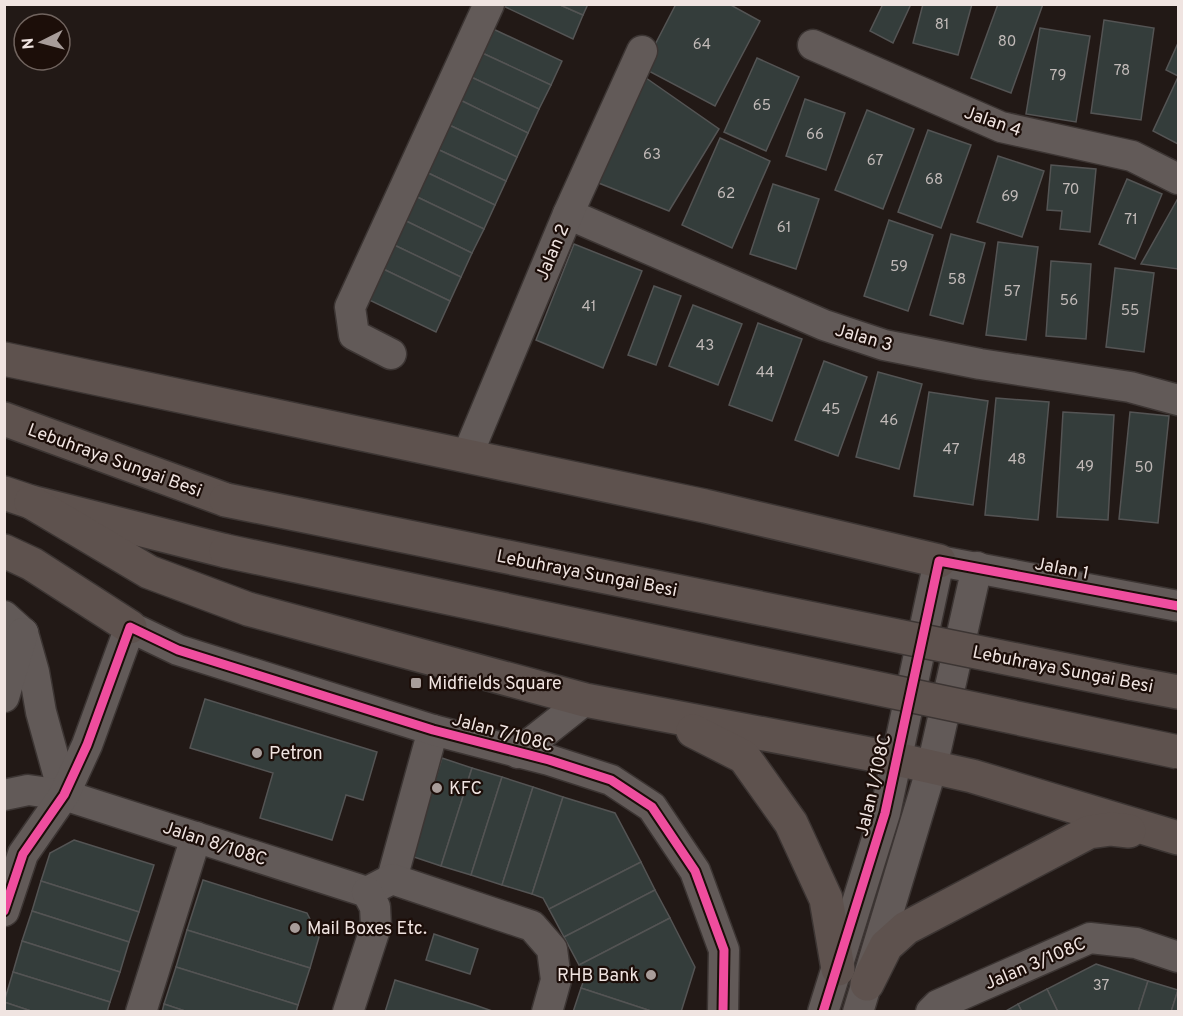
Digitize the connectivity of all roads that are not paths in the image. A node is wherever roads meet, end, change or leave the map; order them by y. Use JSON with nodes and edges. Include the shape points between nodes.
{"nodes":[{"id":1,"x":489,"y":4,"type":"edge"},
{"id":2,"x":813,"y":45,"type":"dead end"},
{"id":3,"x":642,"y":51,"type":"dead end"},
{"id":4,"x":1179,"y":179,"type":"edge"},
{"id":5,"x":568,"y":214,"type":"junction"},
{"id":6,"x":391,"y":354,"type":"dead end"},
{"id":7,"x":4,"y":359,"type":"edge"},
{"id":8,"x":1179,"y":400,"type":"edge"},
{"id":9,"x":4,"y":419,"type":"edge"},
{"id":10,"x":467,"y":456,"type":"junction"},
{"id":11,"x":18,"y":498,"type":"edge"},
{"id":12,"x":4,"y":551,"type":"edge"},
{"id":13,"x":939,"y":561,"type":"junction"},
{"id":14,"x":977,"y":567,"type":"junction"},
{"id":15,"x":1179,"y":606,"type":"edge"},
{"id":16,"x":14,"y":625,"type":"edge"},
{"id":17,"x":130,"y":627,"type":"junction"},
{"id":18,"x":9,"y":661,"type":"edge"},
{"id":19,"x":1179,"y":693,"type":"edge"},
{"id":20,"x":4,"y":697,"type":"edge"},
{"id":21,"x":585,"y":700,"type":"junction"},
{"id":22,"x":660,"y":714,"type":"junction"},
{"id":23,"x":433,"y":730,"type":"junction"},
{"id":24,"x":1179,"y":752,"type":"edge"},
{"id":25,"x":518,"y":753,"type":"junction"},
{"id":26,"x":896,"y":759,"type":"junction"},
{"id":27,"x":932,"y":767,"type":"junction"},
{"id":28,"x":4,"y":795,"type":"edge"},
{"id":29,"x":64,"y":795,"type":"junction"},
{"id":30,"x":1173,"y":836,"type":"edge"},
{"id":31,"x":196,"y":837,"type":"junction"},
{"id":32,"x":379,"y":885,"type":"junction"},
{"id":33,"x":4,"y":911,"type":"edge"},
{"id":34,"x":1179,"y":957,"type":"edge"},
{"id":35,"x":838,"y":969,"type":"junction"},
{"id":36,"x":863,"y":998,"type":"edge"},
{"id":37,"x":141,"y":1011,"type":"edge"},
{"id":38,"x":348,"y":1011,"type":"edge"},
{"id":39,"x":547,"y":1011,"type":"edge"},
{"id":40,"x":723,"y":1011,"type":"edge"},
{"id":41,"x":823,"y":1011,"type":"edge"},
{"id":42,"x":931,"y":1011,"type":"edge"}],
"edges":[{"from":1,"to":6,"type":"street","via":[[350,307],[354,335]]},
{"from":2,"to":4,"type":"street","name":"Jalan 4","via":[[1000,127],[1132,156]]},
{"from":3,"to":5,"type":"street","name":"Jalan 2"},
{"from":5,"to":8,"type":"street","name":"Jalan 3","via":[[824,326],[884,345],[1130,387]]},
{"from":5,"to":10,"type":"street","name":"Jalan 2"},
{"from":7,"to":10,"type":"highway"},
{"from":9,"to":19,"type":"highway","name":"Lebuhraya Sungai Besi","bridge":true,"via":[[226,500]]},
{"from":10,"to":13,"type":"highway"},
{"from":11,"to":21,"type":"highway","via":[[149,572],[248,609]]},
{"from":11,"to":24,"type":"highway","bridge":true,"via":[[226,551]]},
{"from":12,"to":17,"type":"highway","via":[[32,564]]},
{"from":13,"to":14,"type":"street","name":"Jalan 1"},
{"from":13,"to":26,"type":"street","name":"Jalan 1/108C"},
{"from":14,"to":15,"type":"street","name":"Jalan 1"},
{"from":14,"to":27,"type":"street"},
{"from":16,"to":18,"type":"street"},
{"from":16,"to":29,"type":"street","via":[[34,672]]},
{"from":17,"to":23,"type":"street","name":"Jalan 7/108C","via":[[178,650]]},
{"from":17,"to":29,"type":"street","via":[[87,745]]},
{"from":18,"to":20,"type":"street"},
{"from":21,"to":22,"type":"highway"},
{"from":21,"to":25,"type":"street"},
{"from":22,"to":26,"type":"highway"},
{"from":22,"to":35,"type":"highway","via":[[744,757],[791,823],[826,899]]},
{"from":23,"to":25,"type":"street","name":"Jalan 7/108C"},
{"from":23,"to":32,"type":"street"},
{"from":25,"to":40,"type":"street","name":"Jalan 7/108C","via":[[611,780],[652,807],[695,871],[724,950]]},
{"from":26,"to":27,"type":"highway"},
{"from":26,"to":35,"type":"street","name":"Jalan 1/108C","via":[[885,813]]},
{"from":27,"to":30,"type":"highway"},
{"from":27,"to":36,"type":"street"},
{"from":28,"to":29,"type":"street","name":"Jalan 8/108C","via":[[28,790]]},
{"from":29,"to":31,"type":"street","name":"Jalan 8/108C"},
{"from":29,"to":33,"type":"street","via":[[23,854]]},
{"from":30,"to":36,"type":"highway","via":[[1112,829],[1089,832],[906,928],[886,946]]},
{"from":31,"to":32,"type":"street","name":"Jalan 8/108C"},
{"from":31,"to":37,"type":"street"},
{"from":32,"to":38,"type":"street","via":[[376,926]]},
{"from":32,"to":39,"type":"street","name":"Jalan 8/108C","via":[[532,926],[552,949],[556,980]]},
{"from":34,"to":42,"type":"street","name":"Jalan 3/108C","via":[[1136,943],[1090,938]]},
{"from":35,"to":41,"type":"street","name":"Jalan 1/108C"}]}
